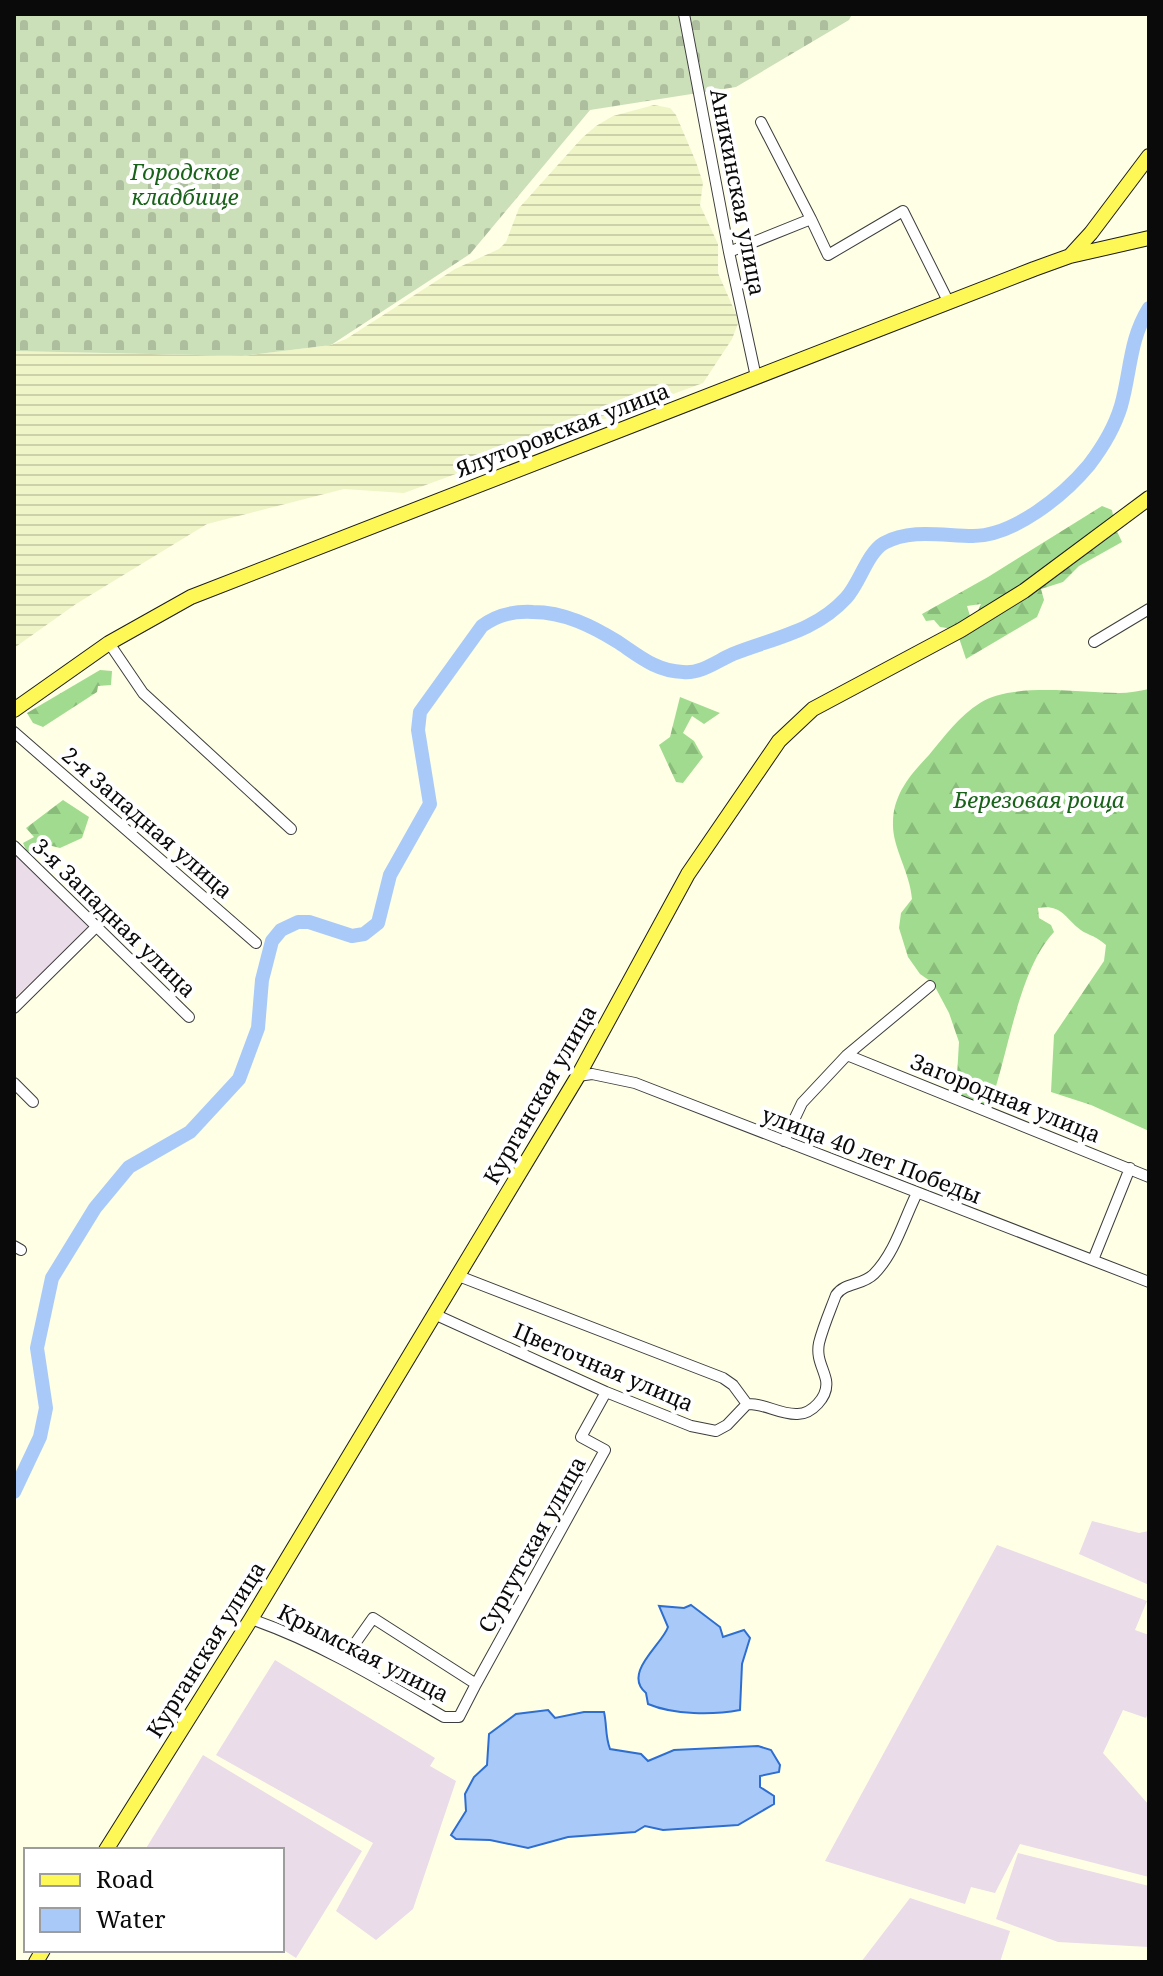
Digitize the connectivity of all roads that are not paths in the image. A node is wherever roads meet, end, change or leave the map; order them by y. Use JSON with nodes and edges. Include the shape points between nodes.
{"nodes":[{"id":1,"x":684,"y":14,"type":"edge"},
{"id":2,"x":761,"y":122,"type":"dead end"},
{"id":3,"x":1149,"y":156,"type":"edge"},
{"id":4,"x":1104,"y":215,"type":"junction"},
{"id":5,"x":811,"y":219,"type":"junction"},
{"id":6,"x":1149,"y":238,"type":"edge"},
{"id":7,"x":1123,"y":244,"type":"junction"},
{"id":8,"x":729,"y":252,"type":"junction"},
{"id":9,"x":1070,"y":256,"type":"junction"},
{"id":10,"x":949,"y":303,"type":"junction"},
{"id":11,"x":756,"y":377,"type":"junction"},
{"id":12,"x":1149,"y":498,"type":"edge"},
{"id":13,"x":1149,"y":609,"type":"edge"},
{"id":14,"x":1094,"y":642,"type":"dead end"},
{"id":15,"x":109,"y":643,"type":"junction"},
{"id":16,"x":14,"y":710,"type":"edge"},
{"id":17,"x":14,"y":732,"type":"edge"},
{"id":18,"x":291,"y":829,"type":"dead end"},
{"id":19,"x":14,"y":846,"type":"edge"},
{"id":20,"x":96,"y":927,"type":"junction"},
{"id":21,"x":256,"y":943,"type":"dead end"},
{"id":22,"x":930,"y":986,"type":"dead end"},
{"id":23,"x":14,"y":1008,"type":"edge"},
{"id":24,"x":189,"y":1017,"type":"dead end"},
{"id":25,"x":847,"y":1055,"type":"junction"},
{"id":26,"x":578,"y":1076,"type":"junction"},
{"id":27,"x":14,"y":1083,"type":"edge"},
{"id":28,"x":33,"y":1102,"type":"dead end"},
{"id":29,"x":784,"y":1141,"type":"junction"},
{"id":30,"x":1130,"y":1168,"type":"junction"},
{"id":31,"x":1149,"y":1177,"type":"edge"},
{"id":32,"x":917,"y":1193,"type":"junction"},
{"id":33,"x":1093,"y":1260,"type":"junction"},
{"id":34,"x":456,"y":1275,"type":"junction"},
{"id":35,"x":1149,"y":1282,"type":"edge"},
{"id":36,"x":434,"y":1314,"type":"junction"},
{"id":37,"x":606,"y":1392,"type":"junction"},
{"id":38,"x":747,"y":1404,"type":"junction"},
{"id":39,"x":251,"y":1619,"type":"junction"},
{"id":40,"x":344,"y":1659,"type":"junction"},
{"id":41,"x":476,"y":1684,"type":"junction"},
{"id":42,"x":107,"y":1848,"type":"edge"}],
"edges":[{"from":1,"to":8,"type":"street","name":"Аникинская улица"},
{"from":2,"to":5,"type":"street"},
{"from":3,"to":4,"type":"main road"},
{"from":4,"to":7,"type":"main road","via":[[1106,230]]},
{"from":4,"to":9,"type":"main road"},
{"from":5,"to":8,"type":"street"},
{"from":5,"to":10,"type":"street","via":[[828,255],[903,211]]},
{"from":6,"to":7,"type":"main road","name":"Ялуторовская улица"},
{"from":7,"to":9,"type":"main road","name":"Ялуторовская улица"},
{"from":8,"to":11,"type":"street","name":"Аникинская улица"},
{"from":9,"to":10,"type":"main road","name":"Ялуторовская улица"},
{"from":10,"to":11,"type":"main road","name":"Ялуторовская улица"},
{"from":11,"to":15,"type":"main road","name":"Ялуторовская улица","via":[[201,593]]},
{"from":12,"to":26,"type":"main road","name":"Курганская улица","via":[[1024,591],[813,709],[779,741],[688,874]]},
{"from":13,"to":14,"type":"street"},
{"from":15,"to":16,"type":"main road","name":"Ялуторовская улица"},
{"from":15,"to":18,"type":"street","via":[[143,693]]},
{"from":17,"to":21,"type":"street","name":"2-я Западная улица"},
{"from":19,"to":20,"type":"street","name":"3-я Западная улица"},
{"from":20,"to":23,"type":"street"},
{"from":20,"to":24,"type":"street","name":"3-я Западная улица"},
{"from":22,"to":25,"type":"street"},
{"from":25,"to":29,"type":"street","via":[[802,1103]]},
{"from":25,"to":30,"type":"street","name":"Загородная улица"},
{"from":26,"to":29,"type":"street","name":"улица 40 лет Победы","via":[[635,1083]]},
{"from":26,"to":34,"type":"main road","name":"Курганская улица"},
{"from":27,"to":28,"type":"street"},
{"from":29,"to":32,"type":"street","name":"улица 40 лет Победы"},
{"from":30,"to":31,"type":"street","name":"Загородная улица"},
{"from":30,"to":33,"type":"street"},
{"from":32,"to":33,"type":"street","name":"улица 40 лет Победы"},
{"from":32,"to":38,"type":"street","via":[[886,1260],[867,1280],[836,1295],[818,1354],[825,1388],[818,1403],[799,1415]]},
{"from":33,"to":35,"type":"street","name":"улица 40 лет Победы"},
{"from":34,"to":36,"type":"main road","name":"Курганская улица"},
{"from":34,"to":38,"type":"street","via":[[723,1378]]},
{"from":36,"to":37,"type":"street","name":"Цветочная улица"},
{"from":36,"to":39,"type":"main road","name":"Курганская улица"},
{"from":37,"to":38,"type":"street","name":"Цветочная улица","via":[[716,1431]]},
{"from":37,"to":41,"type":"street","name":"Сургутская улица","via":[[581,1437],[605,1450]]},
{"from":39,"to":40,"type":"street","name":"Крымская улица"},
{"from":39,"to":42,"type":"main road","name":"Курганская улица"},
{"from":40,"to":41,"type":"street","name":"Крымская улица","via":[[444,1717],[459,1717]]},
{"from":40,"to":41,"type":"street","via":[[373,1618]]}]}
